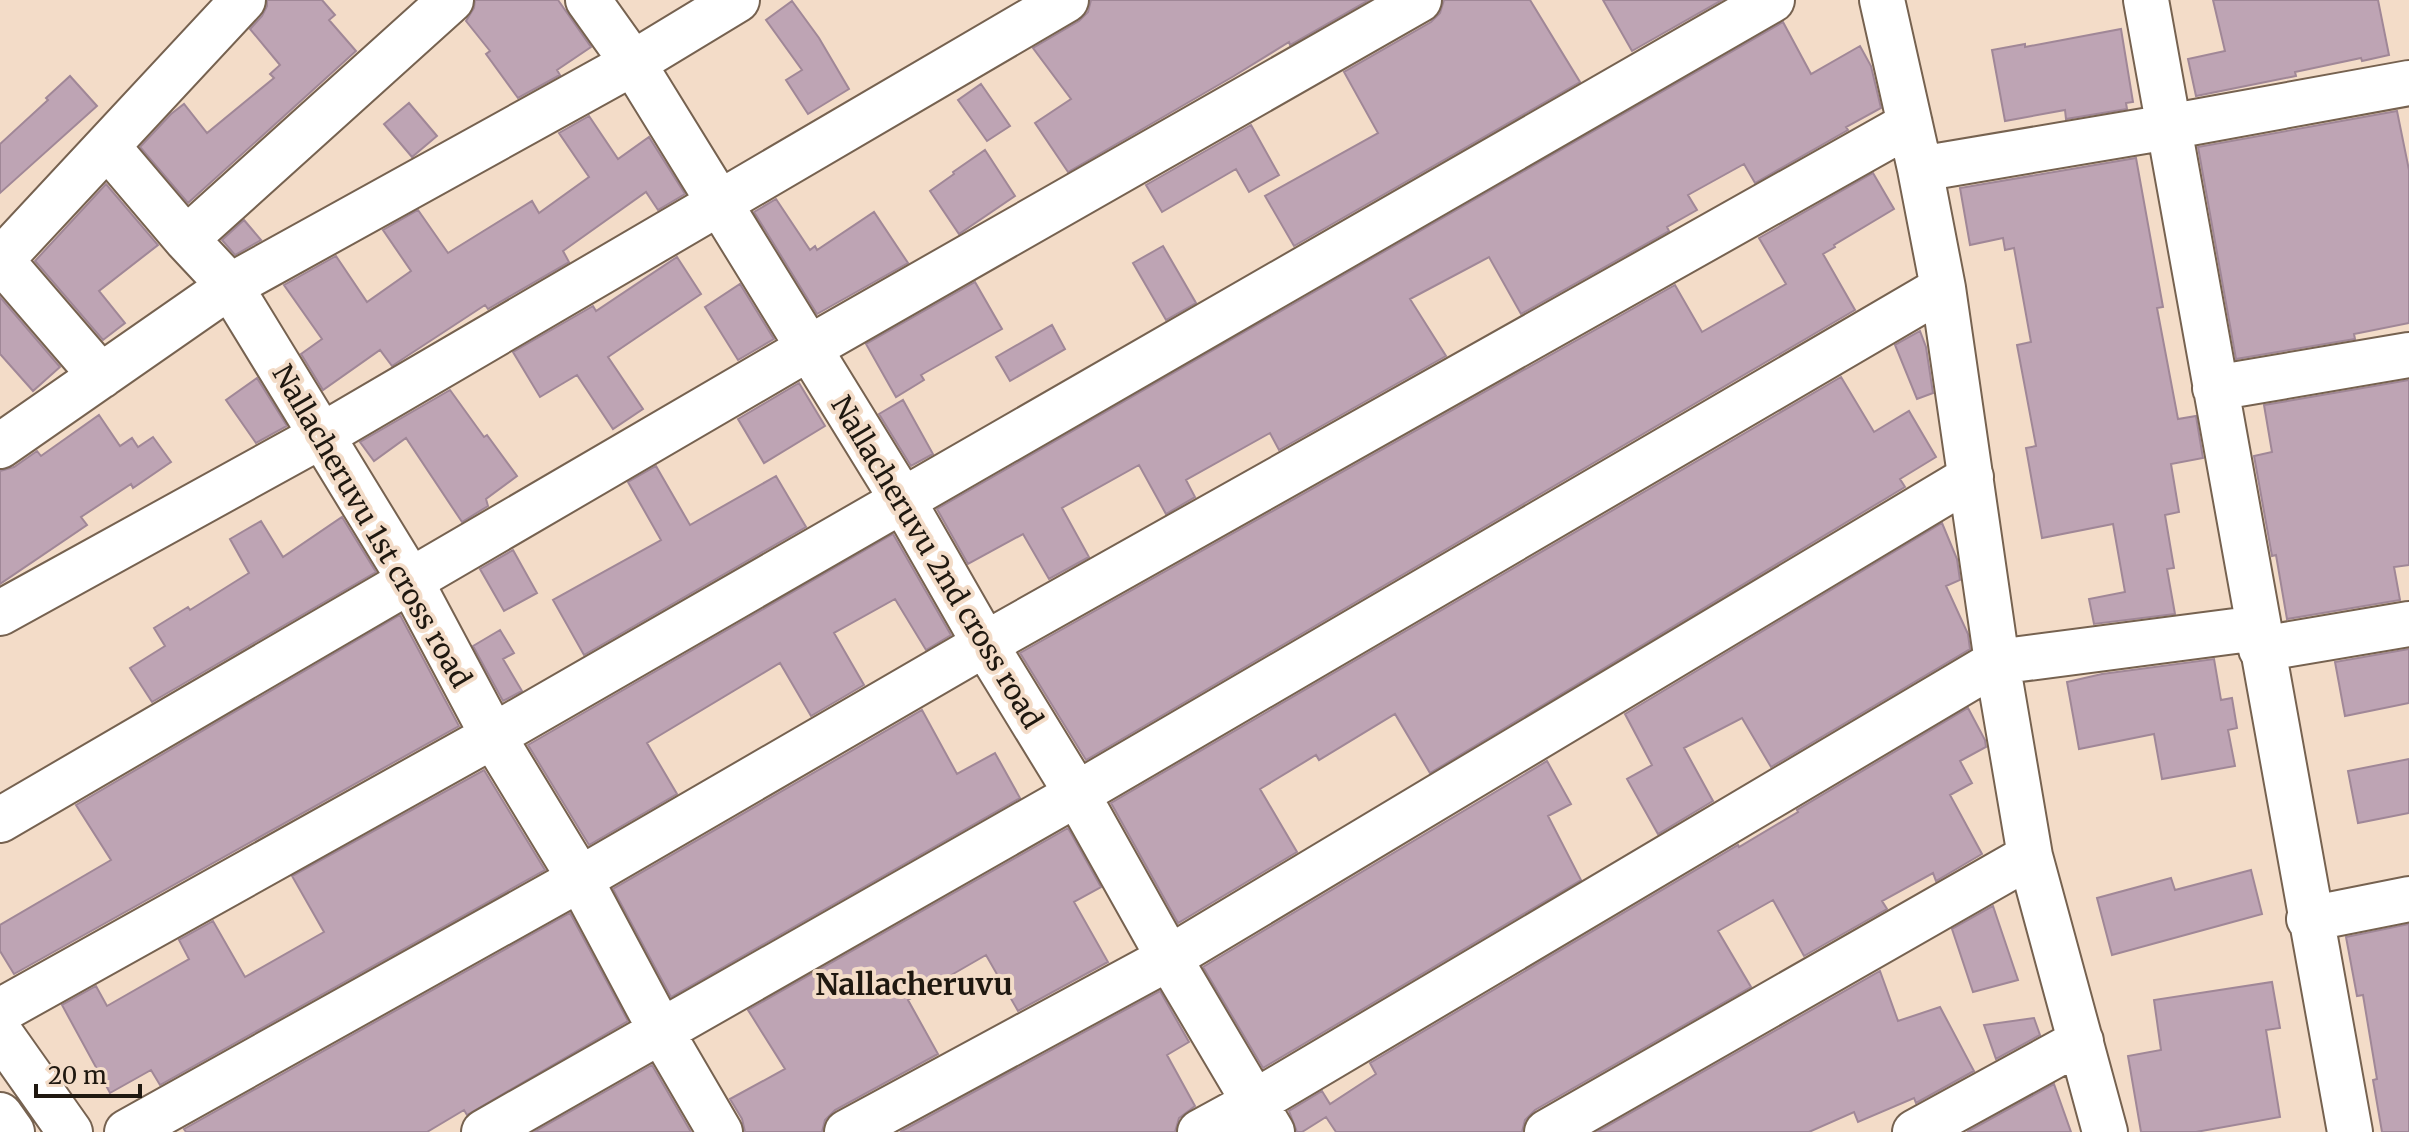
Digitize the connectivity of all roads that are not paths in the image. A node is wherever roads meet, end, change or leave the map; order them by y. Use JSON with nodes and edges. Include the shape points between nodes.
{"nodes":[{"id":1,"x":243,"y":0,"type":"edge"},
{"id":2,"x":451,"y":0,"type":"edge"},
{"id":3,"x":588,"y":0,"type":"edge"},
{"id":4,"x":737,"y":0,"type":"edge"},
{"id":5,"x":1066,"y":0,"type":"edge"},
{"id":6,"x":1419,"y":0,"type":"edge"},
{"id":7,"x":1772,"y":0,"type":"edge"},
{"id":8,"x":1882,"y":0,"type":"edge"},
{"id":9,"x":2146,"y":0,"type":"edge"},
{"id":10,"x":633,"y":63,"type":"junction"},
{"id":11,"x":2409,"y":83,"type":"edge"},
{"id":12,"x":1910,"y":124,"type":"junction"},
{"id":13,"x":2168,"y":127,"type":"junction"},
{"id":14,"x":107,"y":146,"type":"junction"},
{"id":15,"x":1920,"y":169,"type":"junction"},
{"id":16,"x":720,"y":202,"type":"junction"},
{"id":17,"x":186,"y":239,"type":"junction"},
{"id":18,"x":0,"y":260,"type":"edge"},
{"id":19,"x":230,"y":286,"type":"junction"},
{"id":20,"x":1943,"y":288,"type":"junction"},
{"id":21,"x":809,"y":348,"type":"junction"},
{"id":22,"x":2409,"y":355,"type":"edge"},
{"id":23,"x":101,"y":376,"type":"junction"},
{"id":24,"x":2215,"y":388,"type":"junction"},
{"id":25,"x":321,"y":436,"type":"junction"},
{"id":26,"x":0,"y":446,"type":"edge"},
{"id":27,"x":1971,"y":477,"type":"junction"},
{"id":28,"x":902,"y":499,"type":"junction"},
{"id":29,"x":410,"y":580,"type":"junction"},
{"id":30,"x":0,"y":613,"type":"edge"},
{"id":31,"x":2409,"y":624,"type":"edge"},
{"id":32,"x":2260,"y":638,"type":"junction"},
{"id":33,"x":985,"y":644,"type":"junction"},
{"id":34,"x":1997,"y":662,"type":"junction"},
{"id":35,"x":493,"y":736,"type":"junction"},
{"id":36,"x":1077,"y":794,"type":"junction"},
{"id":37,"x":0,"y":820,"type":"edge"},
{"id":38,"x":2030,"y":856,"type":"junction"},
{"id":39,"x":580,"y":879,"type":"junction"},
{"id":40,"x":2409,"y":899,"type":"edge"},
{"id":41,"x":2309,"y":919,"type":"junction"},
{"id":42,"x":1169,"y":958,"type":"junction"},
{"id":43,"x":0,"y":1011,"type":"edge"},
{"id":44,"x":661,"y":1031,"type":"junction"},
{"id":45,"x":0,"y":1033,"type":"edge"},
{"id":46,"x":2081,"y":1041,"type":"junction"},
{"id":47,"x":0,"y":1115,"type":"edge"},
{"id":48,"x":1264,"y":1117,"type":"edge"},
{"id":49,"x":12,"y":1132,"type":"edge"},
{"id":50,"x":70,"y":1132,"type":"edge"},
{"id":51,"x":127,"y":1132,"type":"edge"},
{"id":52,"x":484,"y":1132,"type":"edge"},
{"id":53,"x":720,"y":1132,"type":"edge"},
{"id":54,"x":847,"y":1132,"type":"edge"},
{"id":55,"x":1200,"y":1132,"type":"edge"},
{"id":56,"x":1547,"y":1132,"type":"edge"},
{"id":57,"x":1915,"y":1132,"type":"edge"},
{"id":58,"x":2105,"y":1132,"type":"edge"},
{"id":59,"x":2350,"y":1132,"type":"edge"}],
"edges":[{"from":1,"to":14,"type":"street"},
{"from":2,"to":17,"type":"street"},
{"from":3,"to":10,"type":"street","name":"Nallacheruvu 2nd cross road"},
{"from":4,"to":10,"type":"street"},
{"from":5,"to":16,"type":"street"},
{"from":6,"to":21,"type":"street"},
{"from":7,"to":28,"type":"street"},
{"from":8,"to":12,"type":"street"},
{"from":9,"to":13,"type":"street"},
{"from":10,"to":16,"type":"street","name":"Nallacheruvu 2nd cross road"},
{"from":10,"to":19,"type":"street"},
{"from":11,"to":13,"type":"street"},
{"from":12,"to":15,"type":"street"},
{"from":12,"to":33,"type":"street"},
{"from":13,"to":15,"type":"street"},
{"from":13,"to":24,"type":"street"},
{"from":14,"to":17,"type":"street","name":"Nallacheruvu 1st cross road"},
{"from":14,"to":18,"type":"street"},
{"from":15,"to":20,"type":"street"},
{"from":16,"to":21,"type":"street","name":"Nallacheruvu 2nd cross road"},
{"from":16,"to":25,"type":"street"},
{"from":17,"to":19,"type":"street","name":"Nallacheruvu 1st cross road"},
{"from":18,"to":23,"type":"street"},
{"from":19,"to":23,"type":"street"},
{"from":19,"to":25,"type":"street","name":"Nallacheruvu 1st cross road"},
{"from":20,"to":27,"type":"street"},
{"from":20,"to":36,"type":"street"},
{"from":21,"to":28,"type":"street","name":"Nallacheruvu 2nd cross road"},
{"from":21,"to":29,"type":"street"},
{"from":22,"to":24,"type":"street"},
{"from":23,"to":26,"type":"street"},
{"from":24,"to":32,"type":"street"},
{"from":25,"to":29,"type":"street","name":"Nallacheruvu 1st cross road"},
{"from":25,"to":30,"type":"street"},
{"from":27,"to":34,"type":"street"},
{"from":27,"to":42,"type":"street"},
{"from":28,"to":33,"type":"street","name":"Nallacheruvu 2nd cross road"},
{"from":28,"to":35,"type":"street"},
{"from":29,"to":35,"type":"street","name":"Nallacheruvu 1st cross road"},
{"from":29,"to":37,"type":"street"},
{"from":31,"to":32,"type":"street"},
{"from":32,"to":34,"type":"street"},
{"from":32,"to":41,"type":"street"},
{"from":33,"to":36,"type":"street","name":"Nallacheruvu 2nd cross road"},
{"from":33,"to":39,"type":"street"},
{"from":34,"to":38,"type":"street"},
{"from":34,"to":48,"type":"street"},
{"from":35,"to":39,"type":"street","name":"Nallacheruvu 1st cross road"},
{"from":35,"to":43,"type":"street"},
{"from":36,"to":42,"type":"street","name":"Nallacheruvu 2nd cross road"},
{"from":36,"to":44,"type":"street"},
{"from":38,"to":46,"type":"street"},
{"from":38,"to":56,"type":"street"},
{"from":39,"to":44,"type":"street","name":"Nallacheruvu 1st cross road"},
{"from":39,"to":51,"type":"street"},
{"from":40,"to":41,"type":"street"},
{"from":41,"to":59,"type":"street"},
{"from":42,"to":48,"type":"street","name":"Nallacheruvu 2nd cross road"},
{"from":42,"to":54,"type":"street"},
{"from":44,"to":52,"type":"street"},
{"from":44,"to":53,"type":"street","name":"Nallacheruvu 1st cross road"},
{"from":45,"to":50,"type":"street"},
{"from":46,"to":57,"type":"street"},
{"from":46,"to":58,"type":"street"},
{"from":47,"to":49,"type":"street"},
{"from":48,"to":55,"type":"street"}]}
